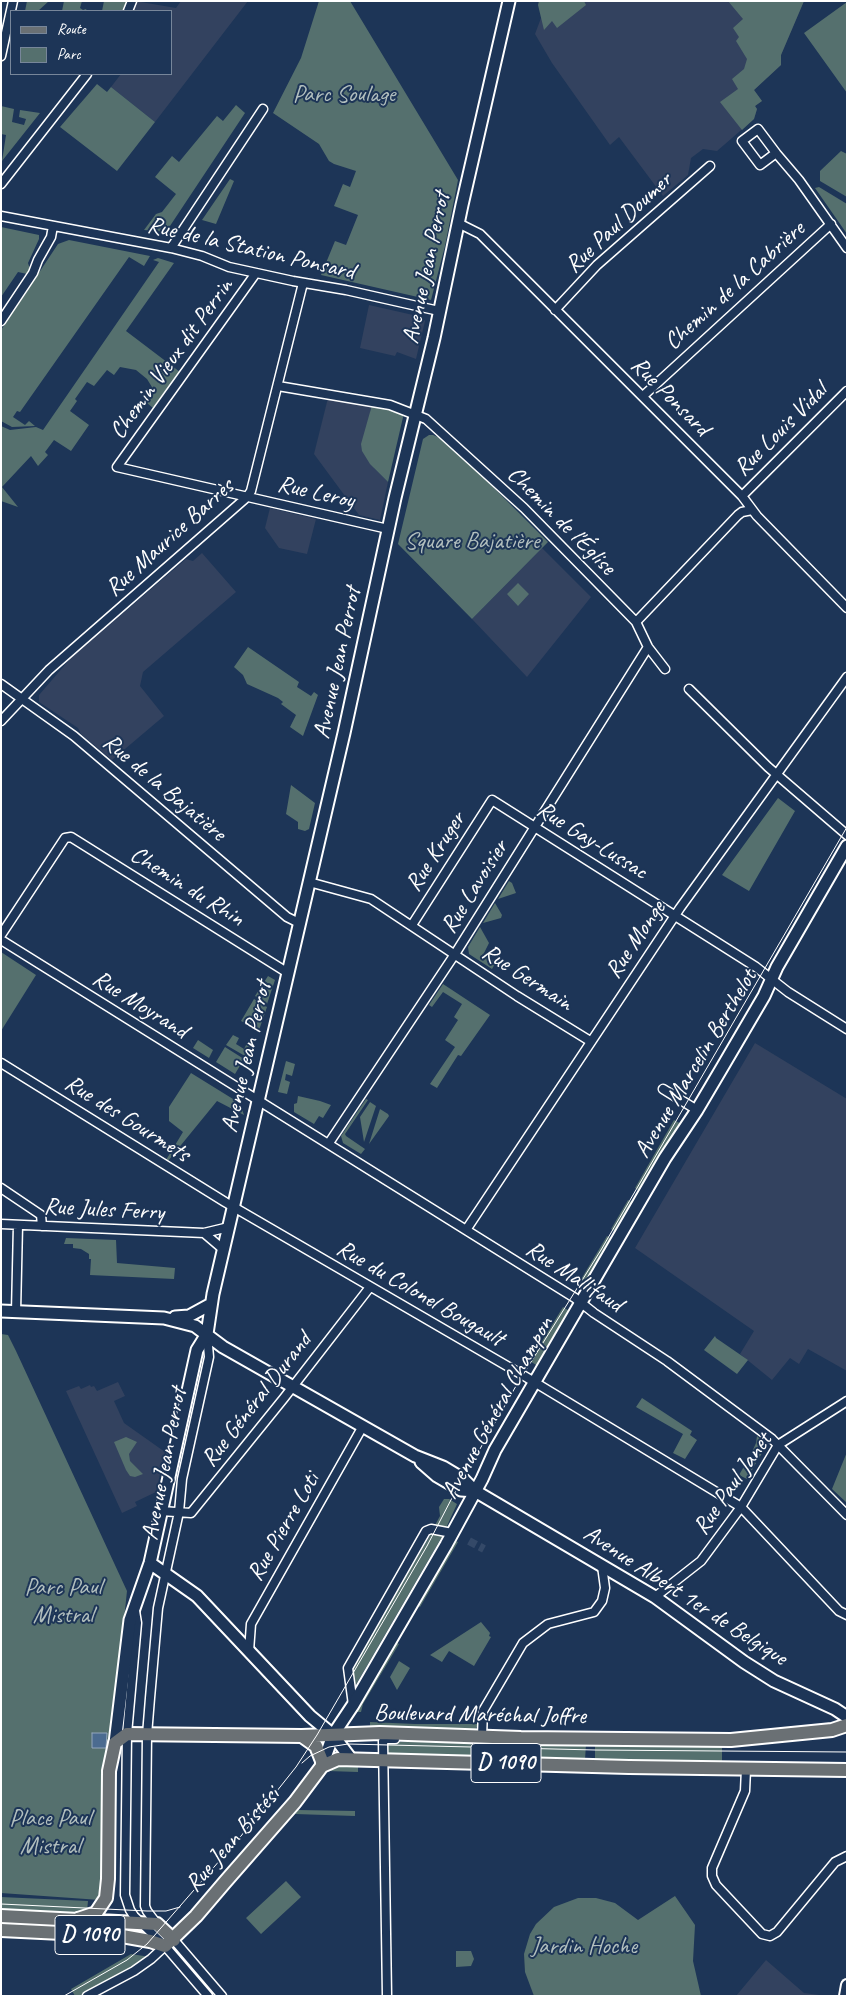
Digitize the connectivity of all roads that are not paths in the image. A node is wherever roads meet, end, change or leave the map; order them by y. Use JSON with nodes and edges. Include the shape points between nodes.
{"nodes":[{"id":1,"x":509,"y":1,"type":"edge"},
{"id":2,"x":10,"y":15,"type":"edge"},
{"id":3,"x":1,"y":56,"type":"edge"},
{"id":4,"x":86,"y":75,"type":"edge"},
{"id":5,"x":263,"y":109,"type":"dead end"},
{"id":6,"x":776,"y":153,"type":"junction"},
{"id":7,"x":710,"y":166,"type":"dead end"},
{"id":8,"x":1,"y":184,"type":"edge"},
{"id":9,"x":1,"y":216,"type":"edge"},
{"id":10,"x":458,"y":223,"type":"junction"},
{"id":11,"x":831,"y":224,"type":"junction"},
{"id":12,"x":53,"y":226,"type":"junction"},
{"id":13,"x":171,"y":248,"type":"junction"},
{"id":14,"x":847,"y":248,"type":"edge"},
{"id":15,"x":256,"y":273,"type":"junction"},
{"id":16,"x":303,"y":282,"type":"junction"},
{"id":17,"x":555,"y":310,"type":"junction"},
{"id":18,"x":439,"y":311,"type":"junction"},
{"id":19,"x":1,"y":321,"type":"edge"},
{"id":20,"x":278,"y":386,"type":"junction"},
{"id":21,"x":847,"y":392,"type":"edge"},
{"id":22,"x":643,"y":396,"type":"junction"},
{"id":23,"x":415,"y":414,"type":"junction"},
{"id":24,"x":117,"y":466,"type":"joint"},
{"id":25,"x":742,"y":496,"type":"junction"},
{"id":26,"x":248,"y":497,"type":"junction"},
{"id":27,"x":752,"y":510,"type":"junction"},
{"id":28,"x":388,"y":529,"type":"junction"},
{"id":29,"x":847,"y":608,"type":"edge"},
{"id":30,"x":636,"y":622,"type":"junction"},
{"id":31,"x":648,"y":647,"type":"junction"},
{"id":32,"x":665,"y":668,"type":"dead end"},
{"id":33,"x":847,"y":677,"type":"edge"},
{"id":34,"x":1,"y":684,"type":"edge"},
{"id":35,"x":690,"y":689,"type":"dead end"},
{"id":36,"x":22,"y":699,"type":"junction"},
{"id":37,"x":1,"y":720,"type":"edge"},
{"id":38,"x":776,"y":775,"type":"junction"},
{"id":39,"x":492,"y":800,"type":"joint"},
{"id":40,"x":536,"y":827,"type":"junction"},
{"id":41,"x":847,"y":835,"type":"edge"},
{"id":42,"x":847,"y":846,"type":"edge"},
{"id":43,"x":309,"y":882,"type":"junction"},
{"id":44,"x":675,"y":916,"type":"junction"},
{"id":45,"x":299,"y":923,"type":"junction"},
{"id":46,"x":412,"y":925,"type":"junction"},
{"id":47,"x":1,"y":935,"type":"edge"},
{"id":48,"x":1,"y":940,"type":"edge"},
{"id":49,"x":455,"y":954,"type":"junction"},
{"id":50,"x":288,"y":973,"type":"junction"},
{"id":51,"x":772,"y":980,"type":"junction"},
{"id":52,"x":847,"y":1029,"type":"edge"},
{"id":53,"x":590,"y":1042,"type":"junction"},
{"id":54,"x":1,"y":1063,"type":"edge"},
{"id":55,"x":663,"y":1089,"type":"dead end"},
{"id":56,"x":259,"y":1101,"type":"junction"},
{"id":57,"x":697,"y":1110,"type":"junction"},
{"id":58,"x":329,"y":1143,"type":"junction"},
{"id":59,"x":1,"y":1188,"type":"edge"},
{"id":60,"x":234,"y":1207,"type":"junction"},
{"id":61,"x":1,"y":1224,"type":"edge"},
{"id":62,"x":18,"y":1225,"type":"junction"},
{"id":63,"x":42,"y":1226,"type":"junction"},
{"id":64,"x":229,"y":1227,"type":"junction"},
{"id":65,"x":466,"y":1230,"type":"junction"},
{"id":66,"x":204,"y":1233,"type":"junction"},
{"id":67,"x":224,"y":1250,"type":"junction"},
{"id":68,"x":370,"y":1287,"type":"junction"},
{"id":69,"x":581,"y":1302,"type":"junction"},
{"id":70,"x":211,"y":1304,"type":"junction"},
{"id":71,"x":1,"y":1311,"type":"edge"},
{"id":72,"x":16,"y":1312,"type":"junction"},
{"id":73,"x":164,"y":1318,"type":"junction"},
{"id":74,"x":207,"y":1334,"type":"junction"},
{"id":75,"x":534,"y":1383,"type":"junction"},
{"id":76,"x":292,"y":1386,"type":"junction"},
{"id":77,"x":847,"y":1400,"type":"edge"},
{"id":78,"x":363,"y":1426,"type":"junction"},
{"id":79,"x":778,"y":1445,"type":"junction"},
{"id":80,"x":475,"y":1491,"type":"junction"},
{"id":81,"x":740,"y":1507,"type":"junction"},
{"id":82,"x":161,"y":1511,"type":"junction"},
{"id":83,"x":179,"y":1512,"type":"junction"},
{"id":84,"x":847,"y":1514,"type":"edge"},
{"id":85,"x":452,"y":1533,"type":"junction"},
{"id":86,"x":150,"y":1563,"type":"junction"},
{"id":87,"x":602,"y":1566,"type":"junction"},
{"id":88,"x":164,"y":1573,"type":"junction"},
{"id":89,"x":655,"y":1597,"type":"junction"},
{"id":90,"x":135,"y":1609,"type":"junction"},
{"id":91,"x":847,"y":1615,"type":"edge"},
{"id":92,"x":249,"y":1651,"type":"junction"},
{"id":93,"x":353,"y":1705,"type":"junction"},
{"id":94,"x":310,"y":1716,"type":"junction"},
{"id":95,"x":847,"y":1717,"type":"edge"},
{"id":96,"x":847,"y":1726,"type":"edge"},
{"id":97,"x":127,"y":1734,"type":"junction"},
{"id":98,"x":428,"y":1734,"type":"junction"},
{"id":99,"x":147,"y":1735,"type":"junction"},
{"id":100,"x":333,"y":1735,"type":"junction"},
{"id":101,"x":302,"y":1736,"type":"junction"},
{"id":102,"x":482,"y":1736,"type":"junction"},
{"id":103,"x":114,"y":1743,"type":"junction"},
{"id":104,"x":351,"y":1758,"type":"junction"},
{"id":105,"x":384,"y":1760,"type":"junction"},
{"id":106,"x":322,"y":1766,"type":"junction"},
{"id":107,"x":746,"y":1768,"type":"junction"},
{"id":108,"x":847,"y":1770,"type":"edge"},
{"id":109,"x":847,"y":1856,"type":"edge"},
{"id":110,"x":1,"y":1916,"type":"edge"},
{"id":111,"x":78,"y":1919,"type":"junction"},
{"id":112,"x":141,"y":1923,"type":"junction"},
{"id":113,"x":157,"y":1924,"type":"junction"},
{"id":114,"x":1,"y":1930,"type":"edge"},
{"id":115,"x":170,"y":1943,"type":"junction"},
{"id":116,"x":847,"y":1985,"type":"edge"},
{"id":117,"x":87,"y":1996,"type":"edge"},
{"id":118,"x":208,"y":1996,"type":"edge"},
{"id":119,"x":222,"y":1996,"type":"edge"},
{"id":120,"x":387,"y":1996,"type":"edge"},
{"id":121,"x":846,"y":1996,"type":"edge"}],
"edges":[{"from":1,"to":10,"type":"main road","name":"Avenue Jean Perrot"},
{"from":2,"to":3,"type":"street"},
{"from":4,"to":8,"type":"street"},
{"from":5,"to":13,"type":"street"},
{"from":6,"to":6,"type":"street","via":[[758,129],[742,141],[760,165]]},
{"from":6,"to":11,"type":"street"},
{"from":7,"to":17,"type":"street","name":"Rue Paul Doumer","via":[[597,265]]},
{"from":9,"to":12,"type":"street","name":"Rue de la Station Ponsard"},
{"from":10,"to":17,"type":"street","name":"Rue Ponsard","via":[[480,234]]},
{"from":10,"to":18,"type":"main road","name":"Avenue Jean Perrot"},
{"from":11,"to":14,"type":"street"},
{"from":11,"to":22,"type":"street","name":"Chemin de la Cabrière"},
{"from":12,"to":13,"type":"street","name":"Rue de la Station Ponsard"},
{"from":12,"to":19,"type":"street","via":[[33,273]]},
{"from":13,"to":15,"type":"street","name":"Rue de la Station Ponsard"},
{"from":15,"to":16,"type":"street","name":"Rue de la Station Ponsard"},
{"from":15,"to":24,"type":"street","name":"Chemin Vieux dit Perrin"},
{"from":16,"to":18,"type":"street","name":"Rue de la Station Ponsard"},
{"from":16,"to":20,"type":"street","name":"Rue Maurice Barrès"},
{"from":17,"to":22,"type":"street","name":"Rue Ponsard"},
{"from":18,"to":23,"type":"main road","name":"Avenue Jean Perrot"},
{"from":20,"to":23,"type":"street","name":"Chemin de l'Église","via":[[390,405]]},
{"from":20,"to":26,"type":"street","name":"Rue Maurice Barrès"},
{"from":21,"to":25,"type":"street","name":"Rue Louis Vidal"},
{"from":22,"to":25,"type":"street","name":"Rue Ponsard"},
{"from":23,"to":28,"type":"main road","name":"Avenue Jean Perrot"},
{"from":23,"to":30,"type":"street","name":"Chemin de l'Église","via":[[432,423],[524,508]]},
{"from":24,"to":26,"type":"street","name":"Rue Leroy"},
{"from":25,"to":27,"type":"street","name":"Rue Ponsard"},
{"from":26,"to":28,"type":"street","name":"Rue Leroy"},
{"from":26,"to":36,"type":"street","name":"Rue Maurice Barrès","via":[[49,670]]},
{"from":27,"to":29,"type":"street","name":"Rue Ponsard"},
{"from":27,"to":30,"type":"street","via":[[738,515]]},
{"from":28,"to":43,"type":"main road","name":"Avenue Jean Perrot"},
{"from":30,"to":31,"type":"street","name":"Chemin de l'Église"},
{"from":31,"to":32,"type":"street","name":"Chemin de l'Église"},
{"from":31,"to":40,"type":"street","name":"Rue Lavoisier"},
{"from":33,"to":38,"type":"street","name":"Rue Monge"},
{"from":34,"to":36,"type":"street","name":"Rue de la Bajatière"},
{"from":35,"to":38,"type":"street"},
{"from":36,"to":37,"type":"street","name":"Rue Maurice Barrès"},
{"from":36,"to":45,"type":"street","name":"Rue de la Bajatière","via":[[74,736],[286,917]]},
{"from":38,"to":41,"type":"street"},
{"from":38,"to":44,"type":"street","name":"Rue Monge"},
{"from":39,"to":40,"type":"street","name":"Rue Gay-Lussac"},
{"from":39,"to":46,"type":"street","name":"Rue Kruger"},
{"from":40,"to":44,"type":"street","name":"Rue Gay-Lussac"},
{"from":40,"to":49,"type":"street","name":"Rue Lavoisier"},
{"from":42,"to":51,"type":"main road","name":"Avenue Marcelin Berthelot"},
{"from":43,"to":45,"type":"main road","name":"Avenue Jean Perrot"},
{"from":43,"to":46,"type":"street","name":"Rue Germain","via":[[371,899]]},
{"from":44,"to":51,"type":"street","name":"Rue Gay-Lussac"},
{"from":44,"to":53,"type":"street","name":"Rue Monge"},
{"from":45,"to":50,"type":"main road","name":"Avenue Jean Perrot"},
{"from":46,"to":49,"type":"street","name":"Rue Germain"},
{"from":47,"to":50,"type":"street","name":"Chemin du Rhin","via":[[65,838],[71,837]]},
{"from":48,"to":56,"type":"street","name":"Rue Moyrand"},
{"from":49,"to":53,"type":"street","name":"Rue Germain"},
{"from":49,"to":58,"type":"street","name":"Rue Lavoisier"},
{"from":50,"to":56,"type":"main road","name":"Avenue Jean Perrot"},
{"from":51,"to":52,"type":"street","name":"Rue Gay-Lussac"},
{"from":51,"to":57,"type":"main road","name":"Avenue Marcelin Berthelot"},
{"from":53,"to":65,"type":"street","name":"Rue Monge"},
{"from":54,"to":60,"type":"street","name":"Rue des Gourmets"},
{"from":55,"to":57,"type":"street"},
{"from":56,"to":58,"type":"street","name":"Rue Mallifaud"},
{"from":56,"to":60,"type":"main road","name":"Avenue Jean Perrot"},
{"from":57,"to":69,"type":"main road","name":"Avenue Marcelin Berthelot","via":[[665,1158]]},
{"from":58,"to":65,"type":"street","name":"Rue Mallifaud"},
{"from":59,"to":63,"type":"street","via":[[41,1215]]},
{"from":60,"to":64,"type":"main road","name":"Avenue Jean Perrot"},
{"from":60,"to":68,"type":"street","name":"Rue du Colonel Bougault"},
{"from":61,"to":62,"type":"street","name":"Rue Jules Ferry"},
{"from":62,"to":63,"type":"street","name":"Rue Jules Ferry"},
{"from":62,"to":72,"type":"street"},
{"from":63,"to":66,"type":"street","name":"Rue Jules Ferry"},
{"from":64,"to":66,"type":"street","name":"Rue Jules Ferry"},
{"from":64,"to":67,"type":"main road","name":"Avenue Jean Perrot"},
{"from":65,"to":69,"type":"street","name":"Rue Mallifaud"},
{"from":66,"to":67,"type":"street"},
{"from":67,"to":70,"type":"main road","name":"Avenue Jean Perrot"},
{"from":68,"to":75,"type":"street","name":"Rue du Colonel Bougault"},
{"from":68,"to":76,"type":"street","name":"Rue Général Durand"},
{"from":69,"to":75,"type":"main road","name":"Avenue Général Champon"},
{"from":69,"to":79,"type":"street","name":"Rue Mallifaud","via":[[667,1361]]},
{"from":70,"to":73,"type":"main road","via":[[189,1316]]},
{"from":70,"to":74,"type":"main road","name":"Avenue Jean Perrot"},
{"from":71,"to":72,"type":"main road"},
{"from":72,"to":73,"type":"main road"},
{"from":73,"to":74,"type":"main road","name":"Avenue Albert 1er de Belgique","via":[[195,1326]]},
{"from":74,"to":76,"type":"main road","name":"Avenue Albert 1er de Belgique","via":[[223,1347]]},
{"from":74,"to":82,"type":"main road","name":"Avenue Jean Perrot","via":[[196,1350]]},
{"from":74,"to":83,"type":"street","name":"Avenue Jean Perrot","via":[[209,1357],[182,1479]]},
{"from":75,"to":80,"type":"main road","name":"Avenue Général Champon"},
{"from":75,"to":81,"type":"street","name":"Rue du Colonel Bougault"},
{"from":76,"to":78,"type":"main road","name":"Avenue Albert 1er de Belgique"},
{"from":76,"to":83,"type":"street","name":"Rue Général Durand","via":[[192,1512]]},
{"from":77,"to":79,"type":"street","name":"Rue Paul Janet"},
{"from":78,"to":80,"type":"main road","name":"Avenue Albert 1er de Belgique","via":[[415,1456],[443,1467]]},
{"from":78,"to":92,"type":"street","name":"Rue Pierre Loti","via":[[250,1624]]},
{"from":79,"to":81,"type":"street","name":"Rue Paul Janet"},
{"from":79,"to":84,"type":"street","name":"Rue Mallifaud"},
{"from":80,"to":85,"type":"main road","name":"Avenue Général Champon"},
{"from":80,"to":87,"type":"main road","name":"Avenue Albert 1er de Belgique"},
{"from":81,"to":89,"type":"street","name":"Rue Paul Janet","via":[[701,1561]]},
{"from":81,"to":91,"type":"street","name":"Rue du Colonel Bougault","via":[[839,1611]]},
{"from":82,"to":83,"type":"street","name":"Rue Général Durand"},
{"from":82,"to":86,"type":"main road","name":"Avenue Jean Perrot"},
{"from":83,"to":88,"type":"street","name":"Avenue Jean Perrot"},
{"from":85,"to":93,"type":"main road","name":"Avenue Général Champon"},
{"from":85,"to":93,"type":"street","name":"Avenue Général Champon","via":[[426,1531],[348,1668]]},
{"from":86,"to":88,"type":"main road"},
{"from":86,"to":90,"type":"main road"},
{"from":87,"to":89,"type":"main road","name":"Avenue Albert 1er de Belgique"},
{"from":87,"to":102,"type":"street","via":[[605,1588],[602,1601],[594,1612],[548,1624],[523,1643],[483,1711]]},
{"from":88,"to":92,"type":"main road","via":[[197,1596]]},
{"from":88,"to":99,"type":"street"},
{"from":89,"to":95,"type":"main road","name":"Avenue Albert 1er de Belgique","via":[[744,1662]]},
{"from":90,"to":97,"type":"street","via":[[137,1623]]},
{"from":90,"to":103,"type":"main road","via":[[130,1620]]},
{"from":92,"to":94,"type":"main road"},
{"from":93,"to":100,"type":"main road","name":"Avenue Général Champon"},
{"from":94,"to":100,"type":"main road"},
{"from":94,"to":101,"type":"main road","via":[[310,1725]]},
{"from":96,"to":102,"type":"main road","name":"Boulevard Maréchal Joffre","number":"D 1090","via":[[731,1740]]},
{"from":97,"to":99,"type":"main road","name":"Boulevard Maréchal Joffre","number":"D 1090"},
{"from":97,"to":103,"type":"main road"},
{"from":97,"to":112,"type":"street","via":[[125,1895],[130,1910]]},
{"from":98,"to":100,"type":"main road","name":"Boulevard Maréchal Joffre","number":"D 1090"},
{"from":98,"to":102,"type":"main road","name":"Boulevard Maréchal Joffre","number":"D 1090"},
{"from":98,"to":105,"type":"street","via":[[412,1739],[385,1740]]},
{"from":99,"to":101,"type":"main road","name":"Boulevard Maréchal Joffre","number":"D 1090"},
{"from":99,"to":113,"type":"street","via":[[145,1906]]},
{"from":100,"to":101,"type":"main road","name":"Boulevard Maréchal Joffre","number":"D 1090"},
{"from":100,"to":104,"type":"main road"},
{"from":100,"to":106,"type":"main road","name":"Avenue Général Champon"},
{"from":101,"to":106,"type":"main road","via":[[316,1746]]},
{"from":103,"to":111,"type":"main road","number":"D 1090","via":[[108,1770],[106,1898],[96,1913]]},
{"from":104,"to":105,"type":"main road","name":"Boulevard Maréchal Joffre","number":"D 1090"},
{"from":104,"to":106,"type":"main road","number":"D 1090"},
{"from":105,"to":107,"type":"main road","name":"Boulevard Maréchal Joffre","number":"D 1090"},
{"from":105,"to":120,"type":"street"},
{"from":106,"to":115,"type":"main road","name":"Rue Jean Bistési","via":[[289,1809]]},
{"from":107,"to":108,"type":"main road","name":"Boulevard Maréchal Joffre","number":"D 1090"},
{"from":107,"to":109,"type":"street","via":[[745,1791],[712,1868],[712,1876],[716,1885],[762,1934],[770,1936],[777,1932],[835,1862]]},
{"from":110,"to":111,"type":"main road","number":"D 1090"},
{"from":111,"to":112,"type":"main road"},
{"from":112,"to":113,"type":"main road"},
{"from":112,"to":115,"type":"street"},
{"from":113,"to":115,"type":"main road"},
{"from":114,"to":115,"type":"main road","number":"D 1090","via":[[122,1936]]},
{"from":115,"to":117,"type":"street","via":[[134,1971]]},
{"from":115,"to":118,"type":"street"},
{"from":115,"to":119,"type":"street"},
{"from":116,"to":121,"type":"street"}]}
